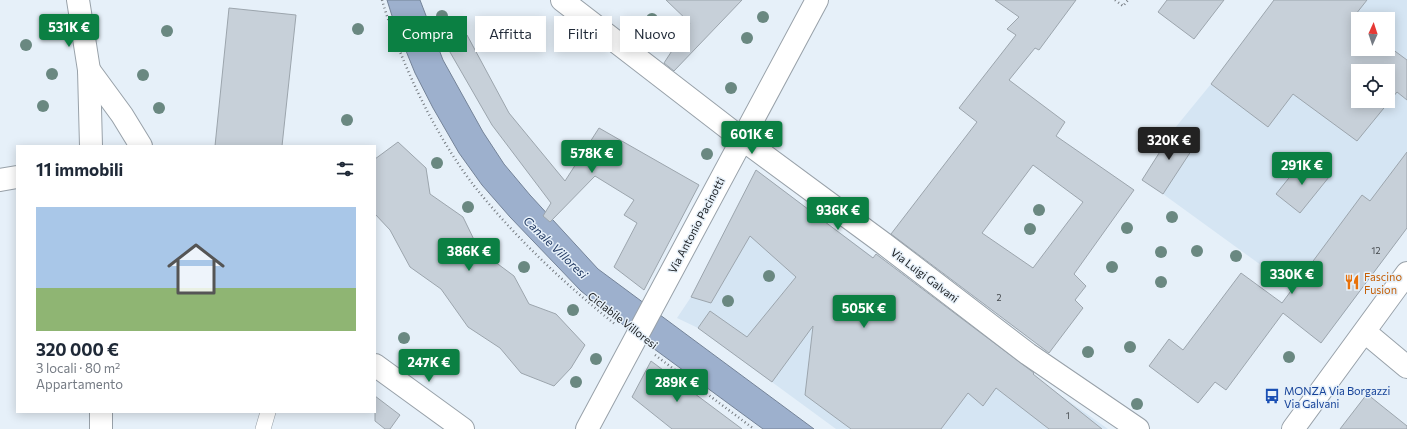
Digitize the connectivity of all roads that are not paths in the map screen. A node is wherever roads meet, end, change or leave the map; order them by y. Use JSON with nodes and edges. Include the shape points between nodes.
{"nodes":[{"id":1,"x":78,"y":0,"type":"edge"},
{"id":2,"x":562,"y":0,"type":"edge"},
{"id":3,"x":817,"y":0,"type":"edge"},
{"id":4,"x":89,"y":70,"type":"junction"},
{"id":5,"x":742,"y":139,"type":"junction"},
{"id":6,"x":91,"y":145,"type":"edge"},
{"id":7,"x":140,"y":145,"type":"edge"},
{"id":8,"x":16,"y":177,"type":"edge"},
{"id":9,"x":0,"y":180,"type":"edge"},
{"id":10,"x":1407,"y":273,"type":"edge"},
{"id":11,"x":1364,"y":332,"type":"junction"},
{"id":12,"x":376,"y":366,"type":"edge"},
{"id":13,"x":1407,"y":367,"type":"edge"},
{"id":14,"x":101,"y":413,"type":"edge"},
{"id":15,"x":268,"y":413,"type":"edge"},
{"id":16,"x":101,"y":429,"type":"edge"},
{"id":17,"x":263,"y":429,"type":"edge"},
{"id":18,"x":463,"y":429,"type":"edge"},
{"id":19,"x":587,"y":429,"type":"edge"},
{"id":20,"x":1138,"y":429,"type":"edge"},
{"id":21,"x":1293,"y":429,"type":"edge"}],
"edges":[{"from":1,"to":4,"type":"street"},
{"from":2,"to":5,"type":"street","name":"Via Luigi Galvani"},
{"from":3,"to":5,"type":"street","name":"Via Antonio Pacinotti"},
{"from":4,"to":6,"type":"street"},
{"from":4,"to":7,"type":"street"},
{"from":5,"to":19,"type":"street","name":"Via Antonio Pacinotti"},
{"from":5,"to":20,"type":"street","name":"Via Luigi Galvani","via":[[1028,354]]},
{"from":8,"to":9,"type":"street"},
{"from":10,"to":11,"type":"street"},
{"from":11,"to":13,"type":"street"},
{"from":11,"to":21,"type":"street"},
{"from":12,"to":18,"type":"street"},
{"from":14,"to":16,"type":"street"},
{"from":15,"to":17,"type":"lane"}]}
